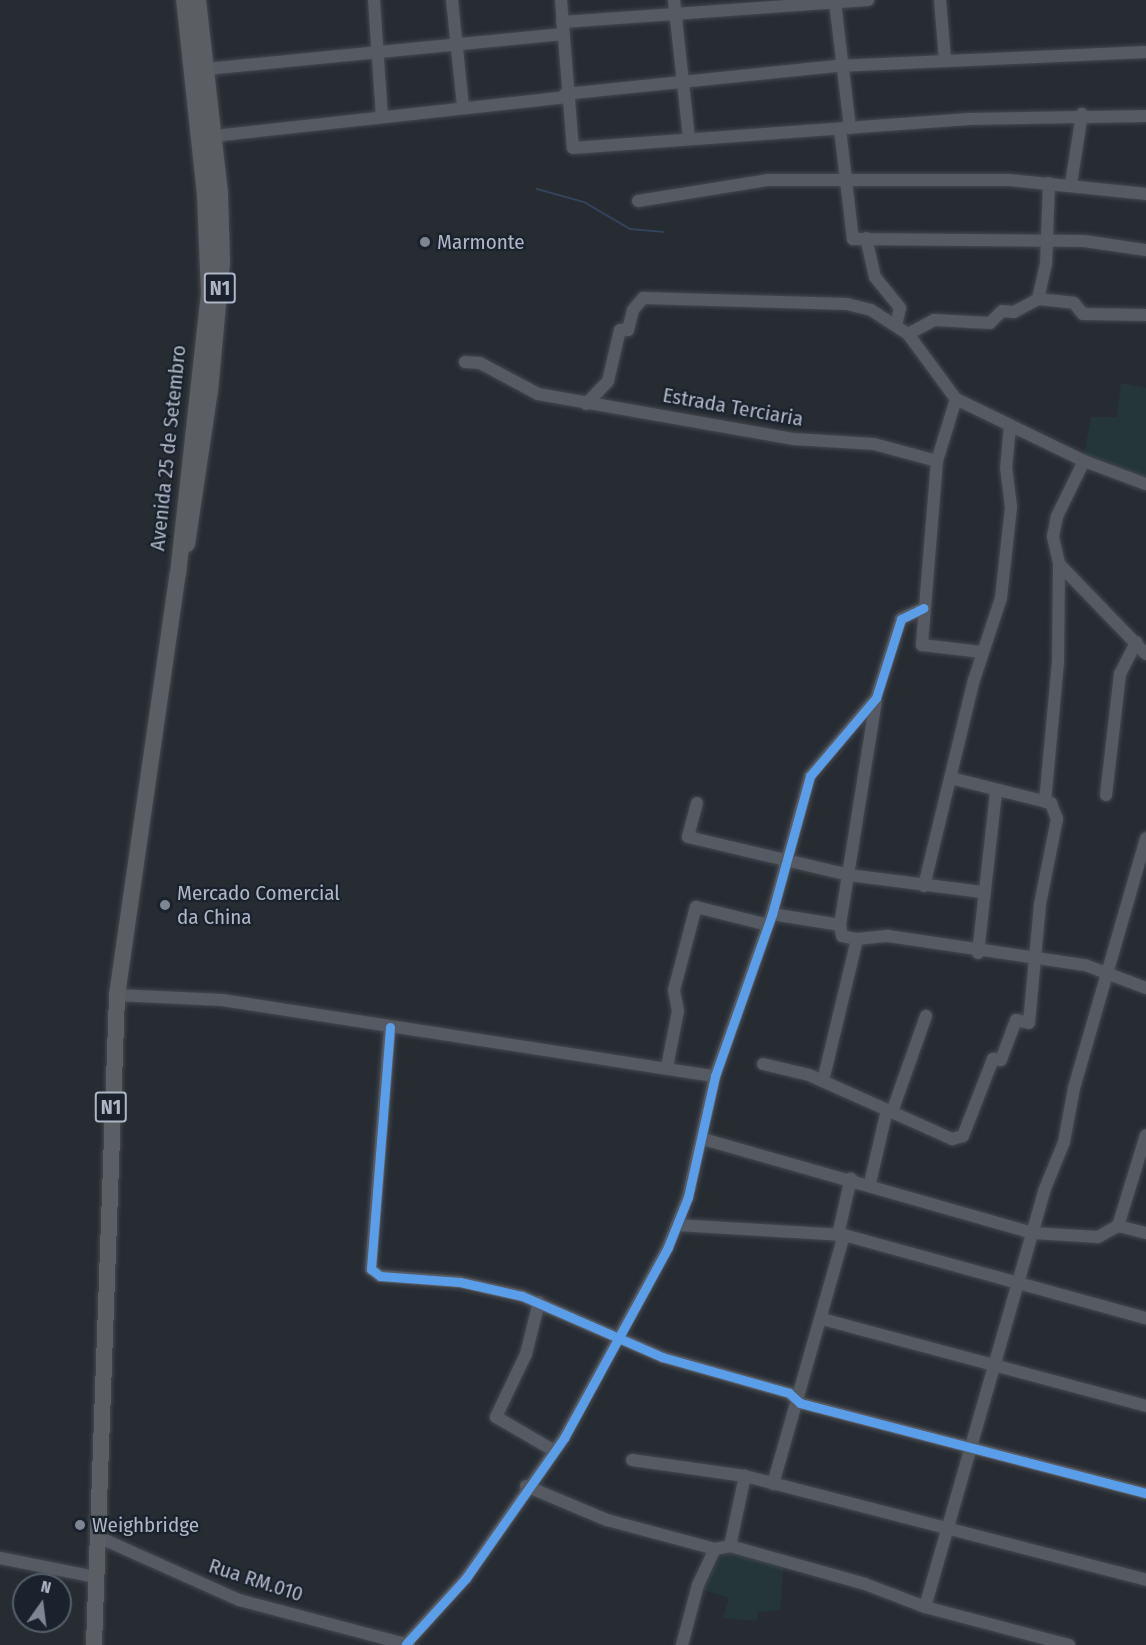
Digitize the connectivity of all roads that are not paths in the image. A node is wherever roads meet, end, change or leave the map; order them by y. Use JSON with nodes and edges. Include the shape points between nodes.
{"nodes":[{"id":1,"x":184,"y":0,"type":"edge"},
{"id":2,"x":198,"y":0,"type":"edge"},
{"id":3,"x":375,"y":0,"type":"edge"},
{"id":4,"x":452,"y":0,"type":"edge"},
{"id":5,"x":561,"y":0,"type":"edge"},
{"id":6,"x":868,"y":0,"type":"edge"},
{"id":7,"x":940,"y":0,"type":"edge"},
{"id":8,"x":835,"y":2,"type":"junction"},
{"id":9,"x":675,"y":6,"type":"edge"},
{"id":10,"x":562,"y":28,"type":"junction"},
{"id":11,"x":453,"y":46,"type":"junction"},
{"id":12,"x":375,"y":51,"type":"junction"},
{"id":13,"x":1146,"y":52,"type":"edge"},
{"id":14,"x":945,"y":59,"type":"junction"},
{"id":15,"x":844,"y":65,"type":"junction"},
{"id":16,"x":207,"y":69,"type":"junction"},
{"id":17,"x":682,"y":80,"type":"junction"},
{"id":18,"x":565,"y":96,"type":"junction"},
{"id":19,"x":463,"y":107,"type":"junction"},
{"id":20,"x":1082,"y":114,"type":"junction"},
{"id":21,"x":1146,"y":116,"type":"edge"},
{"id":22,"x":382,"y":117,"type":"junction"},
{"id":23,"x":845,"y":129,"type":"junction"},
{"id":24,"x":214,"y":136,"type":"junction"},
{"id":25,"x":689,"y":138,"type":"junction"},
{"id":26,"x":848,"y":183,"type":"junction"},
{"id":27,"x":1049,"y":183,"type":"junction"},
{"id":28,"x":1071,"y":184,"type":"junction"},
{"id":29,"x":1146,"y":194,"type":"edge"},
{"id":30,"x":638,"y":201,"type":"dead end"},
{"id":31,"x":866,"y":238,"type":"junction"},
{"id":32,"x":1047,"y":240,"type":"junction"},
{"id":33,"x":1146,"y":250,"type":"edge"},
{"id":34,"x":1038,"y":299,"type":"junction"},
{"id":35,"x":1146,"y":315,"type":"edge"},
{"id":36,"x":896,"y":325,"type":"junction"},
{"id":37,"x":908,"y":334,"type":"junction"},
{"id":38,"x":465,"y":362,"type":"dead end"},
{"id":39,"x":956,"y":399,"type":"junction"},
{"id":40,"x":586,"y":404,"type":"junction"},
{"id":41,"x":1010,"y":426,"type":"junction"},
{"id":42,"x":938,"y":461,"type":"junction"},
{"id":43,"x":1084,"y":462,"type":"junction"},
{"id":44,"x":1146,"y":484,"type":"edge"},
{"id":45,"x":1059,"y":564,"type":"junction"},
{"id":46,"x":178,"y":574,"type":"junction"},
{"id":47,"x":924,"y":608,"type":"junction"},
{"id":48,"x":1136,"y":642,"type":"junction"},
{"id":49,"x":982,"y":651,"type":"junction"},
{"id":50,"x":1146,"y":654,"type":"edge"},
{"id":51,"x":876,"y":698,"type":"junction"},
{"id":52,"x":951,"y":778,"type":"junction"},
{"id":53,"x":996,"y":792,"type":"junction"},
{"id":54,"x":1106,"y":795,"type":"dead end"},
{"id":55,"x":1045,"y":801,"type":"junction"},
{"id":56,"x":697,"y":803,"type":"dead end"},
{"id":57,"x":1146,"y":838,"type":"edge"},
{"id":58,"x":787,"y":863,"type":"junction"},
{"id":59,"x":849,"y":875,"type":"junction"},
{"id":60,"x":924,"y":886,"type":"junction"},
{"id":61,"x":982,"y":892,"type":"junction"},
{"id":62,"x":770,"y":919,"type":"junction"},
{"id":63,"x":840,"y":925,"type":"junction"},
{"id":64,"x":857,"y":939,"type":"junction"},
{"id":65,"x":978,"y":953,"type":"junction"},
{"id":66,"x":1035,"y":959,"type":"junction"},
{"id":67,"x":1108,"y":974,"type":"junction"},
{"id":68,"x":1146,"y":988,"type":"edge"},
{"id":69,"x":117,"y":995,"type":"junction"},
{"id":70,"x":926,"y":1016,"type":"dead end"},
{"id":71,"x":390,"y":1027,"type":"junction"},
{"id":72,"x":763,"y":1064,"type":"dead end"},
{"id":73,"x":667,"y":1067,"type":"junction"},
{"id":74,"x":715,"y":1076,"type":"junction"},
{"id":75,"x":823,"y":1081,"type":"junction"},
{"id":76,"x":890,"y":1111,"type":"junction"},
{"id":77,"x":1146,"y":1135,"type":"edge"},
{"id":78,"x":703,"y":1139,"type":"junction"},
{"id":79,"x":851,"y":1178,"type":"junction"},
{"id":80,"x":870,"y":1183,"type":"junction"},
{"id":81,"x":679,"y":1221,"type":"junction"},
{"id":82,"x":1118,"y":1226,"type":"junction"},
{"id":83,"x":1033,"y":1233,"type":"junction"},
{"id":84,"x":1146,"y":1233,"type":"edge"},
{"id":85,"x":841,"y":1235,"type":"junction"},
{"id":86,"x":1019,"y":1284,"type":"junction"},
{"id":87,"x":539,"y":1302,"type":"junction"},
{"id":88,"x":1146,"y":1318,"type":"edge"},
{"id":89,"x":822,"y":1319,"type":"junction"},
{"id":90,"x":620,"y":1337,"type":"junction"},
{"id":91,"x":998,"y":1365,"type":"junction"},
{"id":92,"x":800,"y":1403,"type":"junction"},
{"id":93,"x":1146,"y":1406,"type":"edge"},
{"id":94,"x":974,"y":1446,"type":"junction"},
{"id":95,"x":553,"y":1450,"type":"junction"},
{"id":96,"x":632,"y":1460,"type":"dead end"},
{"id":97,"x":745,"y":1476,"type":"junction"},
{"id":98,"x":773,"y":1484,"type":"junction"},
{"id":99,"x":526,"y":1486,"type":"junction"},
{"id":100,"x":1146,"y":1493,"type":"edge"},
{"id":101,"x":950,"y":1529,"type":"junction"},
{"id":102,"x":96,"y":1536,"type":"junction"},
{"id":103,"x":730,"y":1546,"type":"junction"},
{"id":104,"x":716,"y":1549,"type":"junction"},
{"id":105,"x":0,"y":1558,"type":"edge"},
{"id":106,"x":96,"y":1577,"type":"junction"},
{"id":107,"x":1146,"y":1580,"type":"edge"},
{"id":108,"x":925,"y":1607,"type":"junction"},
{"id":109,"x":408,"y":1644,"type":"edge"},
{"id":110,"x":94,"y":1645,"type":"edge"},
{"id":111,"x":682,"y":1645,"type":"edge"},
{"id":112,"x":1069,"y":1645,"type":"edge"}],
"edges":[{"from":1,"to":46,"type":"highway","name":"Avenida 25 de Setembro","number":"N1","via":[[205,195],[209,294]]},
{"from":2,"to":16,"type":"highway","name":"Avenida 25 de Setembro","number":"N1"},
{"from":3,"to":12,"type":"street"},
{"from":4,"to":11,"type":"street"},
{"from":5,"to":10,"type":"street"},
{"from":6,"to":8,"type":"street"},
{"from":7,"to":14,"type":"street"},
{"from":8,"to":9,"type":"street"},
{"from":8,"to":15,"type":"street"},
{"from":9,"to":10,"type":"street"},
{"from":9,"to":17,"type":"street"},
{"from":10,"to":11,"type":"street"},
{"from":10,"to":18,"type":"street"},
{"from":11,"to":12,"type":"street"},
{"from":11,"to":19,"type":"street"},
{"from":12,"to":16,"type":"street"},
{"from":12,"to":22,"type":"street"},
{"from":13,"to":14,"type":"street"},
{"from":14,"to":15,"type":"street"},
{"from":15,"to":17,"type":"street"},
{"from":15,"to":23,"type":"street"},
{"from":16,"to":24,"type":"highway","name":"Avenida 25 de Setembro","number":"N1"},
{"from":17,"to":18,"type":"street"},
{"from":17,"to":25,"type":"street"},
{"from":18,"to":19,"type":"street"},
{"from":18,"to":25,"type":"street","via":[[573,148]]},
{"from":19,"to":22,"type":"street"},
{"from":20,"to":21,"type":"street"},
{"from":20,"to":23,"type":"street"},
{"from":20,"to":28,"type":"street"},
{"from":22,"to":24,"type":"street"},
{"from":23,"to":25,"type":"street"},
{"from":23,"to":26,"type":"street"},
{"from":24,"to":46,"type":"highway","name":"Avenida 25 de Setembro","number":"N1","via":[[219,310],[194,520]]},
{"from":26,"to":27,"type":"street","via":[[947,178]]},
{"from":26,"to":30,"type":"street","via":[[767,180]]},
{"from":26,"to":31,"type":"street","via":[[853,238]]},
{"from":27,"to":28,"type":"street"},
{"from":27,"to":32,"type":"street"},
{"from":28,"to":29,"type":"street"},
{"from":31,"to":32,"type":"street"},
{"from":31,"to":36,"type":"street","via":[[875,277],[900,308]]},
{"from":32,"to":33,"type":"street"},
{"from":32,"to":34,"type":"street"},
{"from":34,"to":35,"type":"street","via":[[1074,303],[1083,314]]},
{"from":34,"to":37,"type":"street","via":[[1014,312],[1002,311],[990,323],[934,320]]},
{"from":36,"to":37,"type":"street"},
{"from":36,"to":40,"type":"street","via":[[847,304],[643,298],[633,310],[628,330],[620,330],[608,381]]},
{"from":37,"to":39,"type":"street"},
{"from":38,"to":40,"type":"street","name":"Estrada Terciaria","via":[[480,363],[538,394]]},
{"from":39,"to":41,"type":"street"},
{"from":39,"to":42,"type":"street"},
{"from":40,"to":42,"type":"street","name":"Estrada Terciaria","via":[[794,439],[874,444]]},
{"from":41,"to":43,"type":"street"},
{"from":41,"to":49,"type":"street","via":[[1004,580],[990,643]]},
{"from":42,"to":47,"type":"street"},
{"from":43,"to":44,"type":"street"},
{"from":43,"to":45,"type":"street","via":[[1057,516],[1053,537]]},
{"from":45,"to":48,"type":"street"},
{"from":45,"to":55,"type":"street","via":[[1059,652]]},
{"from":46,"to":69,"type":"highway","number":"N1"},
{"from":47,"to":49,"type":"street","via":[[922,645]]},
{"from":47,"to":51,"type":"street","via":[[901,619],[893,632]]},
{"from":48,"to":50,"type":"street"},
{"from":48,"to":54,"type":"street","via":[[1120,674]]},
{"from":49,"to":52,"type":"street"},
{"from":51,"to":58,"type":"street","via":[[810,776]]},
{"from":51,"to":59,"type":"street"},
{"from":52,"to":53,"type":"street"},
{"from":52,"to":60,"type":"street"},
{"from":53,"to":55,"type":"street"},
{"from":53,"to":61,"type":"street"},
{"from":55,"to":66,"type":"street","via":[[1057,819]]},
{"from":56,"to":58,"type":"street","via":[[688,837]]},
{"from":57,"to":67,"type":"street"},
{"from":58,"to":59,"type":"street"},
{"from":58,"to":62,"type":"street"},
{"from":59,"to":60,"type":"street"},
{"from":59,"to":63,"type":"street"},
{"from":60,"to":61,"type":"street"},
{"from":61,"to":65,"type":"street"},
{"from":62,"to":63,"type":"street"},
{"from":62,"to":73,"type":"street","via":[[696,907],[674,990],[678,1011]]},
{"from":62,"to":74,"type":"street"},
{"from":63,"to":64,"type":"street","via":[[842,936]]},
{"from":64,"to":65,"type":"street","via":[[888,936]]},
{"from":64,"to":75,"type":"street"},
{"from":65,"to":66,"type":"street"},
{"from":66,"to":67,"type":"street"},
{"from":66,"to":76,"type":"street","via":[[1029,1023],[1016,1020],[1000,1060],[993,1059],[959,1141]]},
{"from":67,"to":68,"type":"street"},
{"from":67,"to":83,"type":"street"},
{"from":69,"to":71,"type":"street","via":[[222,1000]]},
{"from":69,"to":102,"type":"highway","number":"N1"},
{"from":70,"to":76,"type":"street"},
{"from":71,"to":73,"type":"street"},
{"from":71,"to":87,"type":"street","via":[[371,1269],[380,1276],[460,1282]]},
{"from":72,"to":75,"type":"street"},
{"from":73,"to":74,"type":"street"},
{"from":74,"to":78,"type":"street"},
{"from":75,"to":76,"type":"street"},
{"from":76,"to":80,"type":"street"},
{"from":77,"to":82,"type":"street"},
{"from":78,"to":79,"type":"street"},
{"from":78,"to":81,"type":"street"},
{"from":79,"to":80,"type":"street"},
{"from":79,"to":85,"type":"street"},
{"from":80,"to":83,"type":"street"},
{"from":81,"to":85,"type":"street"},
{"from":81,"to":90,"type":"street"},
{"from":82,"to":83,"type":"street","via":[[1098,1237]]},
{"from":82,"to":84,"type":"street"},
{"from":83,"to":86,"type":"street"},
{"from":85,"to":86,"type":"street"},
{"from":85,"to":89,"type":"street"},
{"from":86,"to":88,"type":"street"},
{"from":86,"to":91,"type":"street"},
{"from":87,"to":90,"type":"street"},
{"from":87,"to":95,"type":"street","via":[[526,1354],[496,1417]]},
{"from":89,"to":91,"type":"street"},
{"from":89,"to":92,"type":"street"},
{"from":90,"to":92,"type":"street","via":[[662,1357],[789,1393]]},
{"from":90,"to":95,"type":"street"},
{"from":91,"to":93,"type":"street"},
{"from":91,"to":94,"type":"street"},
{"from":92,"to":94,"type":"street"},
{"from":92,"to":98,"type":"street"},
{"from":94,"to":100,"type":"street"},
{"from":94,"to":101,"type":"street"},
{"from":95,"to":99,"type":"street"},
{"from":96,"to":97,"type":"street"},
{"from":97,"to":98,"type":"street"},
{"from":97,"to":103,"type":"street"},
{"from":98,"to":101,"type":"street"},
{"from":99,"to":104,"type":"street","via":[[607,1520]]},
{"from":99,"to":109,"type":"street","via":[[466,1578]]},
{"from":101,"to":107,"type":"street"},
{"from":101,"to":108,"type":"street"},
{"from":102,"to":106,"type":"highway","number":"N1"},
{"from":102,"to":109,"type":"street","name":"Rua RM.010","via":[[238,1600]]},
{"from":103,"to":104,"type":"street"},
{"from":103,"to":108,"type":"street","via":[[865,1584]]},
{"from":104,"to":111,"type":"street","via":[[698,1586]]},
{"from":105,"to":106,"type":"street"},
{"from":106,"to":110,"type":"highway","number":"N1"},
{"from":108,"to":112,"type":"street"}]}
